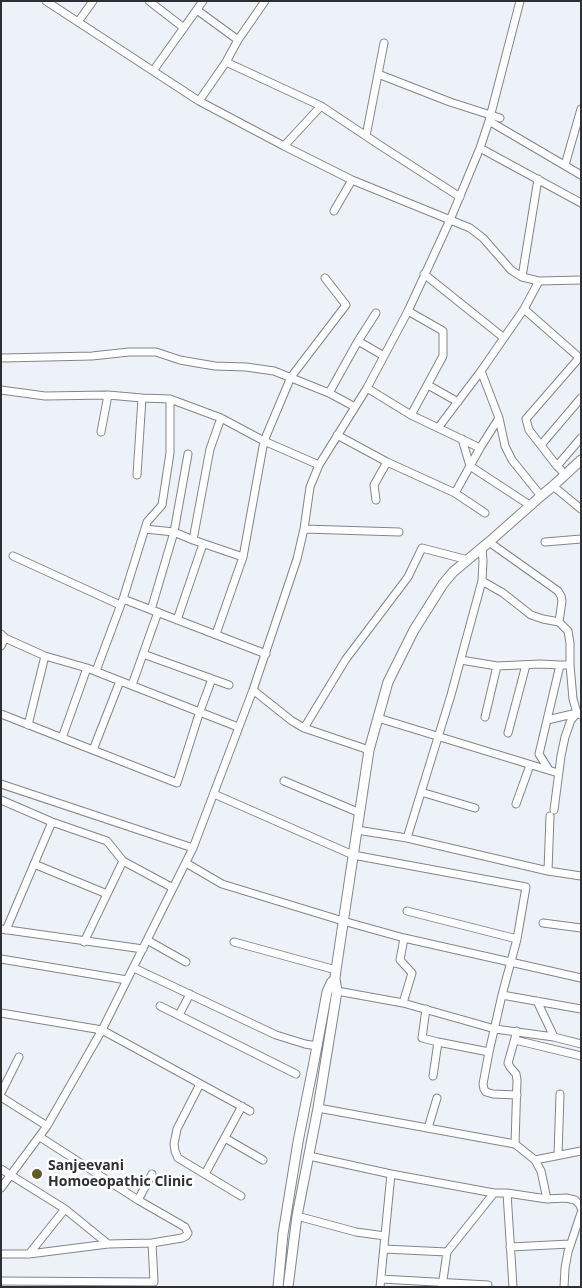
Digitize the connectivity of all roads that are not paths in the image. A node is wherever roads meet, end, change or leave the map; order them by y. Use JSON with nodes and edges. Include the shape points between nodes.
{"nodes":[{"id":1,"x":46,"y":1,"type":"edge"},
{"id":2,"x":93,"y":1,"type":"edge"},
{"id":3,"x":149,"y":1,"type":"edge"},
{"id":4,"x":203,"y":1,"type":"edge"},
{"id":5,"x":265,"y":1,"type":"edge"},
{"id":6,"x":520,"y":1,"type":"edge"},
{"id":7,"x":197,"y":10,"type":"junction"},
{"id":8,"x":78,"y":22,"type":"junction"},
{"id":9,"x":184,"y":28,"type":"junction"},
{"id":10,"x":238,"y":40,"type":"junction"},
{"id":11,"x":384,"y":43,"type":"dead end"},
{"id":12,"x":226,"y":62,"type":"junction"},
{"id":13,"x":153,"y":71,"type":"junction"},
{"id":14,"x":378,"y":74,"type":"junction"},
{"id":15,"x":199,"y":101,"type":"junction"},
{"id":16,"x":321,"y":106,"type":"junction"},
{"id":17,"x":581,"y":109,"type":"edge"},
{"id":18,"x":490,"y":118,"type":"junction"},
{"id":19,"x":500,"y":118,"type":"dead end"},
{"id":20,"x":579,"y":120,"type":"edge"},
{"id":21,"x":366,"y":136,"type":"junction"},
{"id":22,"x":284,"y":146,"type":"junction"},
{"id":23,"x":480,"y":148,"type":"junction"},
{"id":24,"x":565,"y":165,"type":"junction"},
{"id":25,"x":581,"y":175,"type":"edge"},
{"id":26,"x":538,"y":179,"type":"junction"},
{"id":27,"x":352,"y":180,"type":"junction"},
{"id":28,"x":460,"y":197,"type":"junction"},
{"id":29,"x":581,"y":203,"type":"edge"},
{"id":30,"x":334,"y":211,"type":"dead end"},
{"id":31,"x":450,"y":220,"type":"junction"},
{"id":32,"x":424,"y":274,"type":"junction"},
{"id":33,"x":522,"y":277,"type":"junction"},
{"id":34,"x":325,"y":278,"type":"dead end"},
{"id":35,"x":581,"y":280,"type":"edge"},
{"id":36,"x":539,"y":281,"type":"junction"},
{"id":37,"x":524,"y":309,"type":"junction"},
{"id":38,"x":408,"y":311,"type":"junction"},
{"id":39,"x":376,"y":313,"type":"dead end"},
{"id":40,"x":504,"y":338,"type":"junction"},
{"id":41,"x":358,"y":341,"type":"junction"},
{"id":42,"x":384,"y":356,"type":"junction"},
{"id":43,"x":3,"y":358,"type":"dead end"},
{"id":44,"x":580,"y":358,"type":"edge"},
{"id":45,"x":480,"y":371,"type":"junction"},
{"id":46,"x":291,"y":377,"type":"junction"},
{"id":47,"x":428,"y":385,"type":"junction"},
{"id":48,"x":367,"y":388,"type":"junction"},
{"id":49,"x":1,"y":390,"type":"edge"},
{"id":50,"x":329,"y":392,"type":"junction"},
{"id":51,"x":108,"y":395,"type":"junction"},
{"id":52,"x":142,"y":398,"type":"junction"},
{"id":53,"x":170,"y":398,"type":"junction"},
{"id":54,"x":581,"y":398,"type":"edge"},
{"id":55,"x":458,"y":402,"type":"junction"},
{"id":56,"x":354,"y":407,"type":"junction"},
{"id":57,"x":412,"y":415,"type":"junction"},
{"id":58,"x":222,"y":418,"type":"junction"},
{"id":59,"x":499,"y":418,"type":"junction"},
{"id":60,"x":438,"y":428,"type":"junction"},
{"id":61,"x":101,"y":432,"type":"dead end"},
{"id":62,"x":338,"y":434,"type":"junction"},
{"id":63,"x":581,"y":438,"type":"edge"},
{"id":64,"x":462,"y":439,"type":"junction"},
{"id":65,"x":264,"y":441,"type":"junction"},
{"id":66,"x":541,"y":445,"type":"junction"},
{"id":67,"x":480,"y":448,"type":"junction"},
{"id":68,"x":188,"y":454,"type":"dead end"},
{"id":69,"x":581,"y":460,"type":"edge"},
{"id":70,"x":387,"y":462,"type":"junction"},
{"id":71,"x":319,"y":464,"type":"junction"},
{"id":72,"x":470,"y":466,"type":"junction"},
{"id":73,"x":557,"y":466,"type":"junction"},
{"id":74,"x":137,"y":475,"type":"dead end"},
{"id":75,"x":559,"y":480,"type":"junction"},
{"id":76,"x":455,"y":494,"type":"junction"},
{"id":77,"x":540,"y":496,"type":"junction"},
{"id":78,"x":376,"y":500,"type":"dead end"},
{"id":79,"x":531,"y":506,"type":"junction"},
{"id":80,"x":581,"y":509,"type":"edge"},
{"id":81,"x":485,"y":513,"type":"dead end"},
{"id":82,"x":145,"y":529,"type":"junction"},
{"id":83,"x":304,"y":529,"type":"junction"},
{"id":84,"x":174,"y":532,"type":"junction"},
{"id":85,"x":399,"y":532,"type":"dead end"},
{"id":86,"x":581,"y":539,"type":"edge"},
{"id":87,"x":193,"y":540,"type":"junction"},
{"id":88,"x":545,"y":542,"type":"dead end"},
{"id":89,"x":203,"y":544,"type":"junction"},
{"id":90,"x":486,"y":545,"type":"junction"},
{"id":91,"x":13,"y":556,"type":"dead end"},
{"id":92,"x":243,"y":557,"type":"junction"},
{"id":93,"x":468,"y":560,"type":"junction"},
{"id":94,"x":482,"y":581,"type":"junction"},
{"id":95,"x":121,"y":602,"type":"junction"},
{"id":96,"x":154,"y":611,"type":"junction"},
{"id":97,"x":178,"y":620,"type":"junction"},
{"id":98,"x":559,"y":622,"type":"junction"},
{"id":99,"x":216,"y":634,"type":"junction"},
{"id":100,"x":3,"y":636,"type":"edge"},
{"id":101,"x":1,"y":646,"type":"edge"},
{"id":102,"x":143,"y":654,"type":"junction"},
{"id":103,"x":266,"y":654,"type":"junction"},
{"id":104,"x":45,"y":656,"type":"junction"},
{"id":105,"x":461,"y":660,"type":"junction"},
{"id":106,"x":526,"y":665,"type":"junction"},
{"id":107,"x":560,"y":665,"type":"junction"},
{"id":108,"x":570,"y":665,"type":"junction"},
{"id":109,"x":497,"y":666,"type":"junction"},
{"id":110,"x":87,"y":668,"type":"junction"},
{"id":111,"x":96,"y":671,"type":"junction"},
{"id":112,"x":212,"y":679,"type":"junction"},
{"id":113,"x":120,"y":681,"type":"junction"},
{"id":114,"x":132,"y":685,"type":"junction"},
{"id":115,"x":229,"y":685,"type":"dead end"},
{"id":116,"x":253,"y":690,"type":"junction"},
{"id":117,"x":200,"y":711,"type":"junction"},
{"id":118,"x":1,"y":714,"type":"edge"},
{"id":119,"x":579,"y":714,"type":"edge"},
{"id":120,"x":485,"y":717,"type":"dead end"},
{"id":121,"x":378,"y":718,"type":"junction"},
{"id":122,"x":547,"y":720,"type":"junction"},
{"id":123,"x":28,"y":725,"type":"junction"},
{"id":124,"x":238,"y":727,"type":"junction"},
{"id":125,"x":304,"y":728,"type":"junction"},
{"id":126,"x":508,"y":733,"type":"dead end"},
{"id":127,"x":438,"y":736,"type":"junction"},
{"id":128,"x":62,"y":738,"type":"junction"},
{"id":129,"x":93,"y":750,"type":"junction"},
{"id":130,"x":369,"y":750,"type":"junction"},
{"id":131,"x":530,"y":765,"type":"junction"},
{"id":132,"x":549,"y":770,"type":"junction"},
{"id":133,"x":558,"y":773,"type":"junction"},
{"id":134,"x":284,"y":781,"type":"dead end"},
{"id":135,"x":1,"y":784,"type":"edge"},
{"id":136,"x":421,"y":792,"type":"junction"},
{"id":137,"x":214,"y":794,"type":"junction"},
{"id":138,"x":1,"y":800,"type":"edge"},
{"id":139,"x":516,"y":804,"type":"dead end"},
{"id":140,"x":475,"y":808,"type":"dead end"},
{"id":141,"x":360,"y":813,"type":"junction"},
{"id":142,"x":52,"y":822,"type":"junction"},
{"id":143,"x":357,"y":830,"type":"junction"},
{"id":144,"x":407,"y":838,"type":"junction"},
{"id":145,"x":193,"y":848,"type":"junction"},
{"id":146,"x":353,"y":855,"type":"junction"},
{"id":147,"x":123,"y":861,"type":"junction"},
{"id":148,"x":186,"y":863,"type":"junction"},
{"id":149,"x":34,"y":864,"type":"junction"},
{"id":150,"x":548,"y":871,"type":"junction"},
{"id":151,"x":581,"y":876,"type":"edge"},
{"id":152,"x":173,"y":888,"type":"junction"},
{"id":153,"x":107,"y":894,"type":"junction"},
{"id":154,"x":407,"y":911,"type":"dead end"},
{"id":155,"x":343,"y":921,"type":"junction"},
{"id":156,"x":542,"y":924,"type":"dead end"},
{"id":157,"x":581,"y":928,"type":"edge"},
{"id":158,"x":4,"y":930,"type":"edge"},
{"id":159,"x":404,"y":938,"type":"junction"},
{"id":160,"x":517,"y":939,"type":"junction"},
{"id":161,"x":147,"y":940,"type":"junction"},
{"id":162,"x":84,"y":942,"type":"junction"},
{"id":163,"x":234,"y":942,"type":"dead end"},
{"id":164,"x":143,"y":949,"type":"junction"},
{"id":165,"x":1,"y":959,"type":"edge"},
{"id":166,"x":186,"y":962,"type":"dead end"},
{"id":167,"x":510,"y":962,"type":"junction"},
{"id":168,"x":134,"y":968,"type":"junction"},
{"id":169,"x":335,"y":975,"type":"junction"},
{"id":170,"x":581,"y":978,"type":"edge"},
{"id":171,"x":127,"y":980,"type":"junction"},
{"id":172,"x":338,"y":991,"type":"junction"},
{"id":173,"x":190,"y":994,"type":"junction"},
{"id":174,"x":502,"y":995,"type":"junction"},
{"id":175,"x":537,"y":1001,"type":"junction"},
{"id":176,"x":402,"y":1003,"type":"junction"},
{"id":177,"x":160,"y":1006,"type":"dead end"},
{"id":178,"x":426,"y":1009,"type":"junction"},
{"id":179,"x":581,"y":1009,"type":"edge"},
{"id":180,"x":1,"y":1013,"type":"edge"},
{"id":181,"x":179,"y":1015,"type":"junction"},
{"id":182,"x":495,"y":1028,"type":"junction"},
{"id":183,"x":102,"y":1030,"type":"junction"},
{"id":184,"x":517,"y":1031,"type":"junction"},
{"id":185,"x":554,"y":1037,"type":"junction"},
{"id":186,"x":515,"y":1040,"type":"junction"},
{"id":187,"x":438,"y":1042,"type":"junction"},
{"id":188,"x":581,"y":1044,"type":"edge"},
{"id":189,"x":317,"y":1046,"type":"junction"},
{"id":190,"x":490,"y":1052,"type":"junction"},
{"id":191,"x":581,"y":1056,"type":"edge"},
{"id":192,"x":20,"y":1057,"type":"dead end"},
{"id":193,"x":296,"y":1074,"type":"dead end"},
{"id":194,"x":433,"y":1076,"type":"dead end"},
{"id":195,"x":200,"y":1084,"type":"junction"},
{"id":196,"x":1,"y":1093,"type":"edge"},
{"id":197,"x":560,"y":1094,"type":"dead end"},
{"id":198,"x":517,"y":1095,"type":"junction"},
{"id":199,"x":1,"y":1097,"type":"edge"},
{"id":200,"x":437,"y":1098,"type":"dead end"},
{"id":201,"x":242,"y":1106,"type":"junction"},
{"id":202,"x":318,"y":1108,"type":"junction"},
{"id":203,"x":250,"y":1111,"type":"dead end"},
{"id":204,"x":47,"y":1126,"type":"junction"},
{"id":205,"x":428,"y":1128,"type":"junction"},
{"id":206,"x":40,"y":1137,"type":"junction"},
{"id":207,"x":225,"y":1138,"type":"junction"},
{"id":208,"x":515,"y":1144,"type":"junction"},
{"id":209,"x":581,"y":1151,"type":"edge"},
{"id":210,"x":558,"y":1155,"type":"junction"},
{"id":211,"x":309,"y":1156,"type":"junction"},
{"id":212,"x":263,"y":1160,"type":"dead end"},
{"id":213,"x":535,"y":1160,"type":"junction"},
{"id":214,"x":1,"y":1169,"type":"edge"},
{"id":215,"x":152,"y":1174,"type":"dead end"},
{"id":216,"x":205,"y":1174,"type":"junction"},
{"id":217,"x":391,"y":1174,"type":"junction"},
{"id":218,"x":10,"y":1175,"type":"junction"},
{"id":219,"x":1,"y":1188,"type":"edge"},
{"id":220,"x":494,"y":1193,"type":"junction"},
{"id":221,"x":508,"y":1193,"type":"junction"},
{"id":222,"x":241,"y":1196,"type":"dead end"},
{"id":223,"x":547,"y":1199,"type":"junction"},
{"id":224,"x":138,"y":1200,"type":"junction"},
{"id":225,"x":581,"y":1208,"type":"edge"},
{"id":226,"x":65,"y":1209,"type":"junction"},
{"id":227,"x":581,"y":1213,"type":"edge"},
{"id":228,"x":297,"y":1216,"type":"junction"},
{"id":229,"x":385,"y":1236,"type":"junction"},
{"id":230,"x":152,"y":1243,"type":"junction"},
{"id":231,"x":108,"y":1244,"type":"junction"},
{"id":232,"x":570,"y":1244,"type":"junction"},
{"id":233,"x":510,"y":1247,"type":"junction"},
{"id":234,"x":384,"y":1248,"type":"junction"},
{"id":235,"x":446,"y":1252,"type":"junction"},
{"id":236,"x":1,"y":1254,"type":"edge"},
{"id":237,"x":29,"y":1254,"type":"junction"},
{"id":238,"x":381,"y":1279,"type":"junction"},
{"id":239,"x":1,"y":1281,"type":"edge"},
{"id":240,"x":442,"y":1284,"type":"edge"},
{"id":241,"x":133,"y":1285,"type":"edge"},
{"id":242,"x":488,"y":1285,"type":"dead end"},
{"id":243,"x":278,"y":1287,"type":"edge"},
{"id":244,"x":288,"y":1287,"type":"edge"},
{"id":245,"x":380,"y":1287,"type":"edge"},
{"id":246,"x":513,"y":1287,"type":"edge"},
{"id":247,"x":564,"y":1287,"type":"edge"}],
"edges":[{"from":1,"to":8,"type":"street"},
{"from":2,"to":8,"type":"street"},
{"from":3,"to":9,"type":"street"},
{"from":4,"to":7,"type":"street"},
{"from":5,"to":10,"type":"street"},
{"from":6,"to":18,"type":"street"},
{"from":7,"to":9,"type":"street"},
{"from":7,"to":10,"type":"street"},
{"from":8,"to":13,"type":"street"},
{"from":9,"to":13,"type":"street"},
{"from":10,"to":12,"type":"street"},
{"from":11,"to":14,"type":"street"},
{"from":12,"to":15,"type":"street"},
{"from":12,"to":16,"type":"street"},
{"from":13,"to":15,"type":"street"},
{"from":14,"to":18,"type":"street"},
{"from":14,"to":21,"type":"street"},
{"from":15,"to":22,"type":"street"},
{"from":16,"to":21,"type":"street"},
{"from":16,"to":22,"type":"street"},
{"from":17,"to":20,"type":"street"},
{"from":18,"to":19,"type":"street"},
{"from":18,"to":23,"type":"street"},
{"from":18,"to":24,"type":"street"},
{"from":20,"to":24,"type":"street"},
{"from":21,"to":28,"type":"street"},
{"from":22,"to":27,"type":"street"},
{"from":23,"to":26,"type":"street"},
{"from":23,"to":28,"type":"street"},
{"from":24,"to":25,"type":"street"},
{"from":26,"to":29,"type":"street"},
{"from":26,"to":33,"type":"street"},
{"from":27,"to":30,"type":"street"},
{"from":27,"to":31,"type":"street"},
{"from":28,"to":31,"type":"street"},
{"from":31,"to":32,"type":"street"},
{"from":31,"to":33,"type":"street","via":[[470,228],[483,238],[511,270]]},
{"from":32,"to":38,"type":"street"},
{"from":32,"to":40,"type":"street"},
{"from":33,"to":36,"type":"street"},
{"from":34,"to":46,"type":"street","via":[[346,305]]},
{"from":35,"to":36,"type":"street"},
{"from":36,"to":37,"type":"street"},
{"from":37,"to":40,"type":"street"},
{"from":37,"to":44,"type":"street"},
{"from":38,"to":42,"type":"street"},
{"from":38,"to":47,"type":"street","via":[[443,331],[443,356]]},
{"from":39,"to":41,"type":"street"},
{"from":40,"to":45,"type":"street"},
{"from":41,"to":42,"type":"street"},
{"from":41,"to":50,"type":"street"},
{"from":42,"to":48,"type":"street"},
{"from":43,"to":46,"type":"street","via":[[142,351],[196,363],[262,369]]},
{"from":44,"to":66,"type":"street","via":[[526,420],[529,430]]},
{"from":45,"to":55,"type":"street"},
{"from":45,"to":59,"type":"street"},
{"from":46,"to":50,"type":"street"},
{"from":46,"to":65,"type":"street"},
{"from":47,"to":55,"type":"street"},
{"from":47,"to":57,"type":"street"},
{"from":48,"to":56,"type":"street"},
{"from":48,"to":57,"type":"street"},
{"from":49,"to":51,"type":"street","via":[[45,396]]},
{"from":50,"to":56,"type":"street"},
{"from":51,"to":52,"type":"street"},
{"from":51,"to":61,"type":"street"},
{"from":52,"to":53,"type":"street"},
{"from":52,"to":74,"type":"street"},
{"from":53,"to":58,"type":"street"},
{"from":53,"to":82,"type":"street","via":[[170,453],[162,505]]},
{"from":54,"to":66,"type":"street"},
{"from":55,"to":60,"type":"street"},
{"from":56,"to":62,"type":"street"},
{"from":57,"to":60,"type":"street"},
{"from":58,"to":65,"type":"street"},
{"from":58,"to":87,"type":"street","via":[[210,449]]},
{"from":59,"to":67,"type":"street"},
{"from":59,"to":77,"type":"street","via":[[505,446],[512,460]]},
{"from":60,"to":64,"type":"street"},
{"from":62,"to":70,"type":"street"},
{"from":62,"to":71,"type":"street"},
{"from":63,"to":73,"type":"street"},
{"from":64,"to":67,"type":"street"},
{"from":64,"to":72,"type":"street"},
{"from":65,"to":71,"type":"street"},
{"from":65,"to":92,"type":"street"},
{"from":66,"to":73,"type":"street"},
{"from":67,"to":72,"type":"street"},
{"from":68,"to":84,"type":"street"},
{"from":69,"to":75,"type":"street"},
{"from":70,"to":76,"type":"street"},
{"from":70,"to":78,"type":"street","via":[[374,485]]},
{"from":71,"to":83,"type":"street","via":[[310,487]]},
{"from":72,"to":76,"type":"street"},
{"from":72,"to":79,"type":"street"},
{"from":73,"to":75,"type":"street"},
{"from":75,"to":77,"type":"street"},
{"from":75,"to":80,"type":"street"},
{"from":76,"to":81,"type":"street"},
{"from":77,"to":79,"type":"street"},
{"from":79,"to":90,"type":"street"},
{"from":82,"to":84,"type":"street"},
{"from":82,"to":95,"type":"street"},
{"from":83,"to":85,"type":"street"},
{"from":83,"to":103,"type":"street"},
{"from":84,"to":87,"type":"street"},
{"from":84,"to":96,"type":"street"},
{"from":86,"to":88,"type":"street"},
{"from":87,"to":89,"type":"street"},
{"from":89,"to":92,"type":"street"},
{"from":89,"to":97,"type":"street"},
{"from":90,"to":93,"type":"street"},
{"from":90,"to":94,"type":"street"},
{"from":90,"to":98,"type":"street","via":[[558,591],[562,601]]},
{"from":91,"to":95,"type":"street"},
{"from":92,"to":99,"type":"street"},
{"from":93,"to":121,"type":"street","via":[[443,584],[414,630],[388,682]]},
{"from":93,"to":125,"type":"street","via":[[422,548],[408,577],[346,659]]},
{"from":94,"to":98,"type":"street","via":[[531,615]]},
{"from":94,"to":105,"type":"street"},
{"from":95,"to":96,"type":"street"},
{"from":95,"to":111,"type":"street"},
{"from":96,"to":97,"type":"street"},
{"from":96,"to":102,"type":"street"},
{"from":97,"to":99,"type":"street"},
{"from":98,"to":108,"type":"street","via":[[568,631]]},
{"from":99,"to":103,"type":"street"},
{"from":100,"to":101,"type":"street"},
{"from":100,"to":104,"type":"street"},
{"from":102,"to":112,"type":"street"},
{"from":102,"to":114,"type":"street"},
{"from":103,"to":116,"type":"street"},
{"from":104,"to":110,"type":"street"},
{"from":104,"to":123,"type":"street"},
{"from":105,"to":109,"type":"street"},
{"from":105,"to":127,"type":"street"},
{"from":106,"to":107,"type":"street"},
{"from":106,"to":109,"type":"street"},
{"from":106,"to":126,"type":"street"},
{"from":107,"to":108,"type":"street"},
{"from":107,"to":122,"type":"street"},
{"from":108,"to":119,"type":"street","via":[[573,699]]},
{"from":109,"to":120,"type":"street"},
{"from":110,"to":111,"type":"street"},
{"from":110,"to":128,"type":"street"},
{"from":111,"to":113,"type":"street"},
{"from":112,"to":115,"type":"street"},
{"from":112,"to":117,"type":"street"},
{"from":113,"to":114,"type":"street"},
{"from":113,"to":129,"type":"street"},
{"from":114,"to":117,"type":"street"},
{"from":116,"to":124,"type":"street"},
{"from":116,"to":125,"type":"street"},
{"from":117,"to":124,"type":"street"},
{"from":117,"to":129,"type":"street","via":[[177,783]]},
{"from":118,"to":123,"type":"street"},
{"from":119,"to":122,"type":"street"},
{"from":119,"to":133,"type":"street","via":[[568,727]]},
{"from":121,"to":127,"type":"street"},
{"from":121,"to":130,"type":"street"},
{"from":122,"to":132,"type":"street","via":[[539,754]]},
{"from":123,"to":128,"type":"street"},
{"from":124,"to":137,"type":"street"},
{"from":125,"to":130,"type":"street"},
{"from":127,"to":131,"type":"street"},
{"from":127,"to":136,"type":"street"},
{"from":128,"to":129,"type":"street"},
{"from":130,"to":141,"type":"street"},
{"from":131,"to":132,"type":"street"},
{"from":131,"to":139,"type":"street"},
{"from":132,"to":133,"type":"street"},
{"from":133,"to":150,"type":"street"},
{"from":134,"to":141,"type":"street"},
{"from":135,"to":145,"type":"street"},
{"from":136,"to":140,"type":"street"},
{"from":136,"to":144,"type":"street"},
{"from":137,"to":145,"type":"street"},
{"from":137,"to":146,"type":"street"},
{"from":138,"to":142,"type":"street"},
{"from":141,"to":143,"type":"street"},
{"from":142,"to":147,"type":"street","via":[[107,841]]},
{"from":142,"to":149,"type":"street"},
{"from":143,"to":144,"type":"street"},
{"from":143,"to":146,"type":"street"},
{"from":144,"to":150,"type":"street"},
{"from":145,"to":148,"type":"street"},
{"from":146,"to":155,"type":"street"},
{"from":146,"to":160,"type":"street","via":[[526,887]]},
{"from":147,"to":152,"type":"street"},
{"from":147,"to":153,"type":"street"},
{"from":148,"to":152,"type":"street"},
{"from":148,"to":155,"type":"street","via":[[222,884]]},
{"from":149,"to":153,"type":"street"},
{"from":149,"to":158,"type":"street"},
{"from":150,"to":151,"type":"street"},
{"from":152,"to":161,"type":"street"},
{"from":153,"to":162,"type":"street"},
{"from":154,"to":160,"type":"street"},
{"from":155,"to":159,"type":"street"},
{"from":155,"to":169,"type":"street"},
{"from":156,"to":157,"type":"street"},
{"from":158,"to":162,"type":"street"},
{"from":159,"to":167,"type":"street"},
{"from":159,"to":176,"type":"street","via":[[400,960],[412,973]]},
{"from":160,"to":167,"type":"street"},
{"from":161,"to":164,"type":"street"},
{"from":161,"to":166,"type":"street"},
{"from":162,"to":164,"type":"street"},
{"from":163,"to":169,"type":"street"},
{"from":164,"to":168,"type":"street"},
{"from":165,"to":171,"type":"street"},
{"from":167,"to":170,"type":"street"},
{"from":167,"to":174,"type":"street"},
{"from":168,"to":171,"type":"street"},
{"from":168,"to":173,"type":"street"},
{"from":169,"to":172,"type":"street"},
{"from":169,"to":189,"type":"street","via":[[327,992]]},
{"from":171,"to":183,"type":"street"},
{"from":172,"to":176,"type":"street"},
{"from":172,"to":202,"type":"street"},
{"from":173,"to":181,"type":"street"},
{"from":173,"to":189,"type":"street","via":[[274,1034]]},
{"from":174,"to":175,"type":"street"},
{"from":174,"to":182,"type":"street"},
{"from":175,"to":179,"type":"street"},
{"from":175,"to":185,"type":"street"},
{"from":176,"to":178,"type":"street"},
{"from":177,"to":181,"type":"street"},
{"from":178,"to":182,"type":"street"},
{"from":178,"to":187,"type":"street","via":[[422,1038]]},
{"from":180,"to":183,"type":"street"},
{"from":181,"to":193,"type":"street"},
{"from":182,"to":184,"type":"street"},
{"from":182,"to":190,"type":"street"},
{"from":183,"to":195,"type":"street"},
{"from":183,"to":204,"type":"street"},
{"from":184,"to":185,"type":"street"},
{"from":184,"to":186,"type":"street"},
{"from":185,"to":188,"type":"street"},
{"from":186,"to":191,"type":"street"},
{"from":186,"to":198,"type":"street","via":[[508,1063],[516,1074]]},
{"from":187,"to":190,"type":"street"},
{"from":187,"to":194,"type":"street"},
{"from":189,"to":243,"type":"street","via":[[289,1195]]},
{"from":190,"to":198,"type":"street","via":[[484,1089],[493,1094]]},
{"from":192,"to":196,"type":"street"},
{"from":195,"to":201,"type":"street"},
{"from":195,"to":216,"type":"street","via":[[177,1129],[174,1151],[178,1158]]},
{"from":197,"to":210,"type":"street"},
{"from":198,"to":208,"type":"street"},
{"from":199,"to":204,"type":"street"},
{"from":200,"to":205,"type":"street"},
{"from":201,"to":203,"type":"street"},
{"from":201,"to":207,"type":"street"},
{"from":202,"to":205,"type":"street"},
{"from":202,"to":211,"type":"street"},
{"from":204,"to":206,"type":"street"},
{"from":205,"to":208,"type":"street"},
{"from":206,"to":218,"type":"street"},
{"from":206,"to":224,"type":"street"},
{"from":207,"to":212,"type":"street"},
{"from":207,"to":216,"type":"street"},
{"from":208,"to":213,"type":"street"},
{"from":209,"to":210,"type":"street"},
{"from":210,"to":213,"type":"street"},
{"from":211,"to":217,"type":"street"},
{"from":211,"to":228,"type":"street"},
{"from":213,"to":223,"type":"street"},
{"from":214,"to":218,"type":"street"},
{"from":215,"to":224,"type":"street"},
{"from":216,"to":222,"type":"street"},
{"from":217,"to":220,"type":"street"},
{"from":217,"to":229,"type":"street"},
{"from":218,"to":219,"type":"street"},
{"from":218,"to":226,"type":"street"},
{"from":220,"to":221,"type":"street"},
{"from":220,"to":235,"type":"street"},
{"from":221,"to":223,"type":"street"},
{"from":221,"to":233,"type":"street"},
{"from":223,"to":225,"type":"street","via":[[575,1200]]},
{"from":224,"to":230,"type":"street","via":[[185,1227],[188,1233],[182,1238]]},
{"from":226,"to":231,"type":"street"},
{"from":226,"to":237,"type":"street"},
{"from":227,"to":232,"type":"street"},
{"from":228,"to":229,"type":"street","via":[[356,1232]]},
{"from":228,"to":244,"type":"street"},
{"from":229,"to":234,"type":"street"},
{"from":230,"to":231,"type":"street"},
{"from":230,"to":241,"type":"street","via":[[154,1282]]},
{"from":231,"to":237,"type":"street"},
{"from":232,"to":233,"type":"street"},
{"from":232,"to":247,"type":"street"},
{"from":233,"to":246,"type":"street"},
{"from":234,"to":235,"type":"street"},
{"from":234,"to":238,"type":"street"},
{"from":235,"to":240,"type":"street"},
{"from":236,"to":237,"type":"street"},
{"from":238,"to":240,"type":"street"},
{"from":238,"to":245,"type":"street"},
{"from":239,"to":241,"type":"street"},
{"from":240,"to":242,"type":"street"}]}
